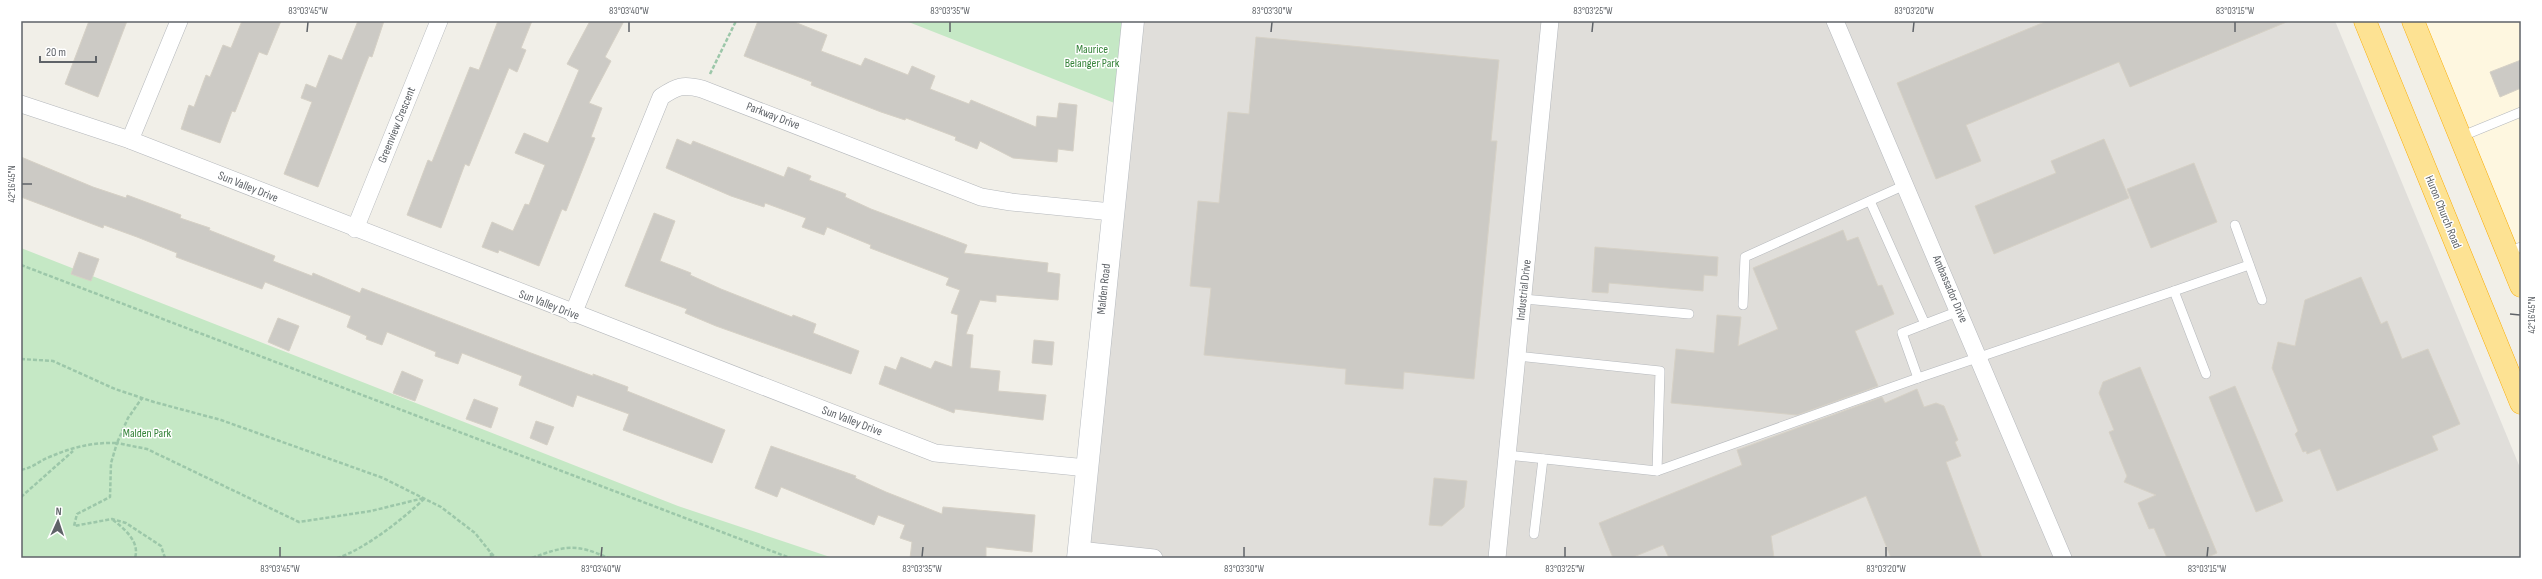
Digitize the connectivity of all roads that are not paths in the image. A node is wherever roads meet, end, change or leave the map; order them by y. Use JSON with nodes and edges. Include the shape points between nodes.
{"nodes":[{"id":1,"x":179,"y":21,"type":"edge"},
{"id":2,"x":440,"y":21,"type":"edge"},
{"id":3,"x":1133,"y":21,"type":"edge"},
{"id":4,"x":1550,"y":21,"type":"edge"},
{"id":5,"x":1835,"y":21,"type":"edge"},
{"id":6,"x":2365,"y":21,"type":"edge"},
{"id":7,"x":2412,"y":21,"type":"edge"},
{"id":8,"x":21,"y":104,"type":"edge"},
{"id":9,"x":2521,"y":112,"type":"edge"},
{"id":10,"x":2460,"y":137,"type":"junction"},
{"id":11,"x":130,"y":140,"type":"junction"},
{"id":12,"x":1905,"y":185,"type":"junction"},
{"id":13,"x":1870,"y":201,"type":"junction"},
{"id":14,"x":1112,"y":212,"type":"junction"},
{"id":15,"x":2235,"y":225,"type":"dead end"},
{"id":16,"x":355,"y":229,"type":"junction"},
{"id":17,"x":2514,"y":249,"type":"edge"},
{"id":18,"x":2249,"y":265,"type":"junction"},
{"id":19,"x":2521,"y":286,"type":"edge"},
{"id":20,"x":2174,"y":291,"type":"junction"},
{"id":21,"x":1523,"y":299,"type":"junction"},
{"id":22,"x":2262,"y":300,"type":"dead end"},
{"id":23,"x":1743,"y":305,"type":"dead end"},
{"id":24,"x":1959,"y":311,"type":"junction"},
{"id":25,"x":573,"y":314,"type":"junction"},
{"id":26,"x":1689,"y":314,"type":"dead end"},
{"id":27,"x":1925,"y":324,"type":"junction"},
{"id":28,"x":1517,"y":356,"type":"junction"},
{"id":29,"x":1980,"y":357,"type":"junction"},
{"id":30,"x":2206,"y":374,"type":"dead end"},
{"id":31,"x":1918,"y":378,"type":"junction"},
{"id":32,"x":2521,"y":403,"type":"edge"},
{"id":33,"x":1507,"y":455,"type":"junction"},
{"id":34,"x":1543,"y":459,"type":"junction"},
{"id":35,"x":1087,"y":468,"type":"junction"},
{"id":36,"x":1657,"y":471,"type":"junction"},
{"id":37,"x":1534,"y":534,"type":"dead end"},
{"id":38,"x":1078,"y":554,"type":"edge"},
{"id":39,"x":1154,"y":558,"type":"edge"},
{"id":40,"x":1497,"y":558,"type":"edge"},
{"id":41,"x":2063,"y":558,"type":"edge"}],
"edges":[{"from":1,"to":11,"type":"street"},
{"from":2,"to":16,"type":"street","name":"Greenview Crescent"},
{"from":3,"to":14,"type":"main road","name":"Malden Road"},
{"from":4,"to":21,"type":"street","name":"Industrial Drive"},
{"from":5,"to":12,"type":"street","name":"Ambassador Drive"},
{"from":6,"to":32,"type":"highway","name":"Huron Church Road"},
{"from":7,"to":10,"type":"highway"},
{"from":8,"to":11,"type":"street","name":"Sun Valley Drive"},
{"from":9,"to":10,"type":"lane"},
{"from":10,"to":17,"type":"highway"},
{"from":11,"to":16,"type":"street","name":"Sun Valley Drive"},
{"from":12,"to":13,"type":"lane"},
{"from":12,"to":24,"type":"street","name":"Ambassador Drive"},
{"from":13,"to":23,"type":"lane","via":[[1745,257]]},
{"from":13,"to":27,"type":"lane"},
{"from":14,"to":25,"type":"street","name":"Parkway Drive","via":[[981,197],[702,89],[690,86],[675,87],[661,97]]},
{"from":14,"to":35,"type":"main road","name":"Malden Road"},
{"from":15,"to":18,"type":"lane"},
{"from":16,"to":25,"type":"street","name":"Sun Valley Drive"},
{"from":17,"to":19,"type":"highway"},
{"from":18,"to":20,"type":"lane"},
{"from":18,"to":22,"type":"lane"},
{"from":20,"to":29,"type":"lane"},
{"from":20,"to":30,"type":"lane"},
{"from":21,"to":26,"type":"lane"},
{"from":21,"to":28,"type":"street","name":"Industrial Drive"},
{"from":24,"to":27,"type":"lane"},
{"from":24,"to":29,"type":"street","name":"Ambassador Drive"},
{"from":25,"to":35,"type":"street","name":"Sun Valley Drive","via":[[935,453]]},
{"from":27,"to":31,"type":"lane","via":[[1902,333]]},
{"from":28,"to":33,"type":"street","name":"Industrial Drive"},
{"from":28,"to":36,"type":"lane","via":[[1660,371]]},
{"from":29,"to":31,"type":"lane"},
{"from":29,"to":41,"type":"street","name":"Ambassador Drive"},
{"from":31,"to":36,"type":"lane"},
{"from":33,"to":34,"type":"lane"},
{"from":33,"to":40,"type":"street","name":"Industrial Drive"},
{"from":34,"to":36,"type":"lane"},
{"from":34,"to":37,"type":"lane"},
{"from":35,"to":38,"type":"main road","name":"Malden Road"},
{"from":38,"to":39,"type":"street"}]}
